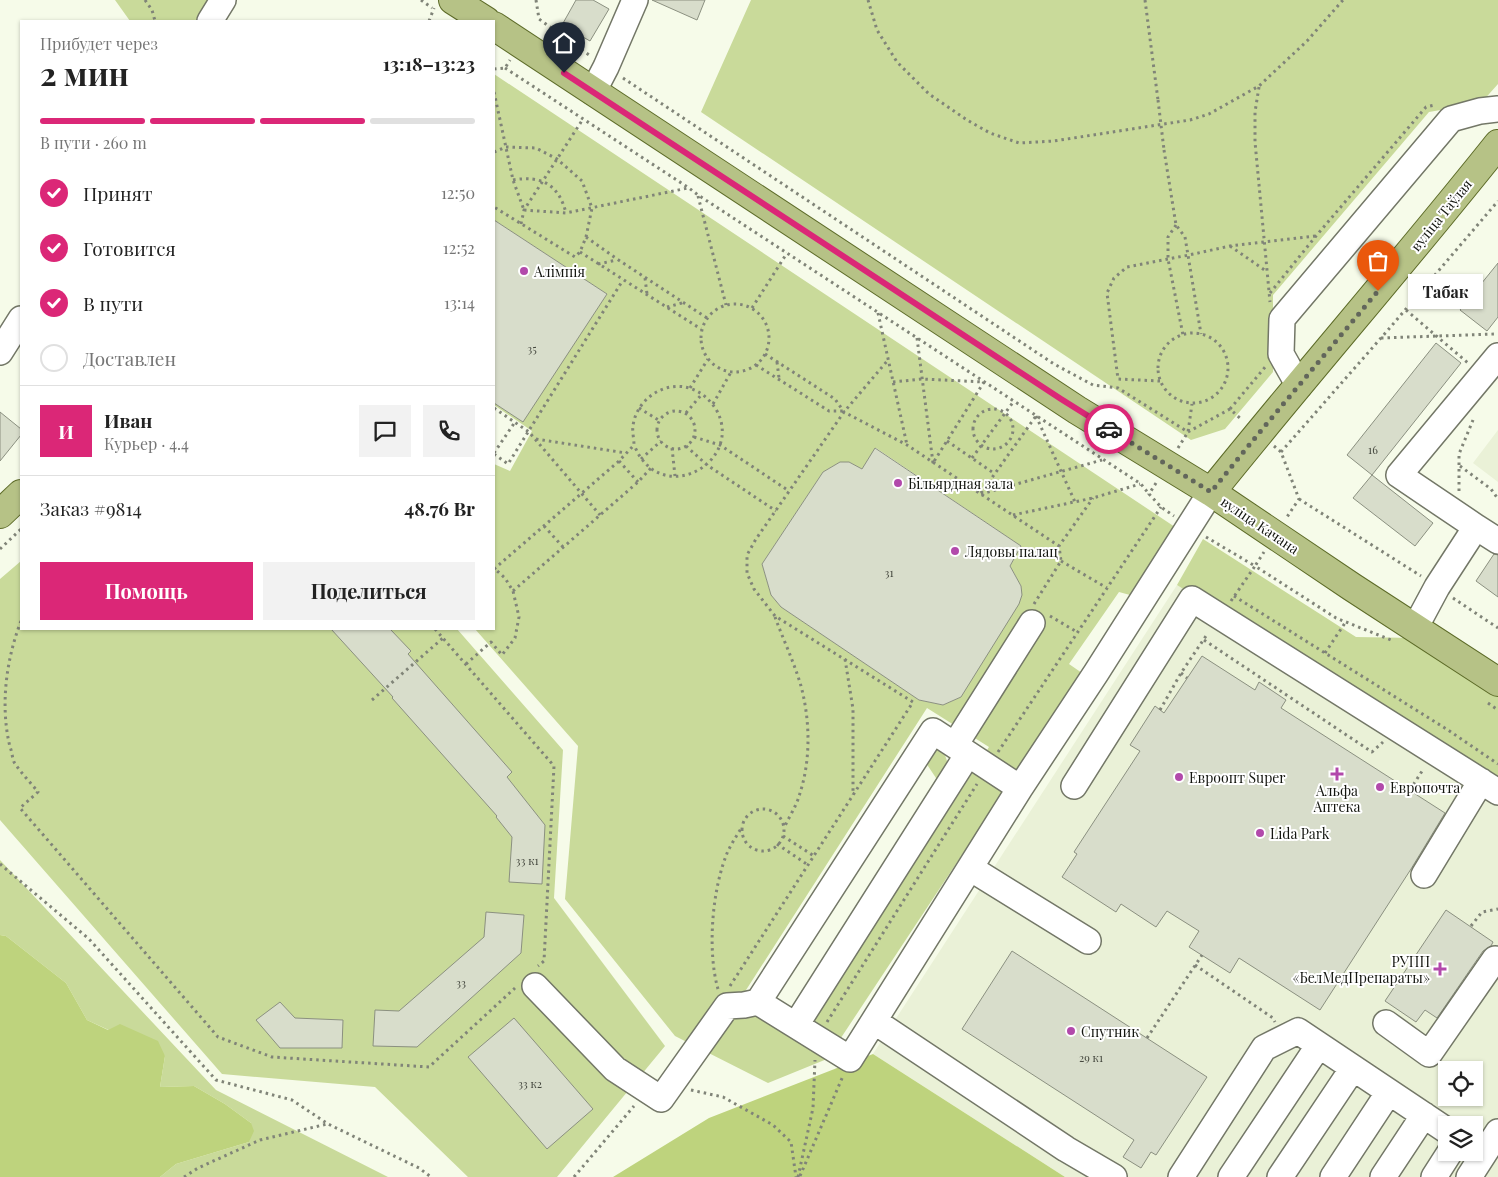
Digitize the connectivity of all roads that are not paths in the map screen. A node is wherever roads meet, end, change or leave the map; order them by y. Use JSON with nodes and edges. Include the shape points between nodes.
{"nodes":[{"id":1,"x":223,"y":0,"type":"edge"},
{"id":2,"x":635,"y":0,"type":"edge"},
{"id":3,"x":211,"y":20,"type":"edge"},
{"id":4,"x":495,"y":27,"type":"edge"},
{"id":5,"x":593,"y":92,"type":"junction"},
{"id":6,"x":1498,"y":108,"type":"edge"},
{"id":7,"x":1498,"y":144,"type":"edge"},
{"id":8,"x":20,"y":321,"type":"edge"},
{"id":9,"x":0,"y":352,"type":"edge"},
{"id":10,"x":1498,"y":356,"type":"edge"},
{"id":11,"x":1299,"y":386,"type":"junction"},
{"id":12,"x":1211,"y":492,"type":"junction"},
{"id":13,"x":20,"y":495,"type":"edge"},
{"id":14,"x":0,"y":514,"type":"edge"},
{"id":15,"x":1468,"y":521,"type":"junction"},
{"id":16,"x":1498,"y":541,"type":"edge"},
{"id":17,"x":1040,"y":616,"type":"road end"},
{"id":18,"x":1403,"y":634,"type":"junction"},
{"id":19,"x":1490,"y":690,"type":"edge"},
{"id":20,"x":961,"y":750,"type":"junction"},
{"id":21,"x":1492,"y":779,"type":"edge"},
{"id":22,"x":1074,"y":786,"type":"dead end"},
{"id":23,"x":1020,"y":788,"type":"junction"},
{"id":24,"x":970,"y":868,"type":"junction"},
{"id":25,"x":1424,"y":875,"type":"dead end"},
{"id":26,"x":1088,"y":941,"type":"dead end"},
{"id":27,"x":1498,"y":961,"type":"edge"},
{"id":28,"x":529,"y":981,"type":"road end"},
{"id":29,"x":758,"y":1002,"type":"junction"},
{"id":30,"x":874,"y":1021,"type":"junction"},
{"id":31,"x":1386,"y":1023,"type":"dead end"},
{"id":32,"x":796,"y":1025,"type":"junction"},
{"id":33,"x":1319,"y":1045,"type":"junction"},
{"id":34,"x":1353,"y":1068,"type":"junction"},
{"id":35,"x":1389,"y":1092,"type":"junction"},
{"id":36,"x":1424,"y":1115,"type":"junction"},
{"id":37,"x":1438,"y":1125,"type":"edge"},
{"id":38,"x":1498,"y":1132,"type":"edge"},
{"id":39,"x":1483,"y":1148,"type":"edge"},
{"id":40,"x":1444,"y":1161,"type":"edge"},
{"id":41,"x":1475,"y":1161,"type":"edge"},
{"id":42,"x":1114,"y":1177,"type":"edge"},
{"id":43,"x":1181,"y":1177,"type":"edge"},
{"id":44,"x":1231,"y":1177,"type":"edge"},
{"id":45,"x":1280,"y":1177,"type":"edge"},
{"id":46,"x":1333,"y":1177,"type":"edge"},
{"id":47,"x":1383,"y":1177,"type":"edge"},
{"id":48,"x":1434,"y":1177,"type":"edge"},
{"id":49,"x":1469,"y":1177,"type":"edge"}],
"edges":[{"from":1,"to":3,"type":"street"},
{"from":2,"to":5,"type":"street"},
{"from":4,"to":5,"type":"main road","name":"вуліца Качана"},
{"from":5,"to":12,"type":"main road","name":"вуліца Качана","via":[[1077,410]]},
{"from":6,"to":11,"type":"street","via":[[1451,120],[1282,319],[1281,354]]},
{"from":7,"to":11,"type":"main road","name":"вуліца Таўлая"},
{"from":8,"to":9,"type":"street"},
{"from":10,"to":15,"type":"street","via":[[1399,475]]},
{"from":11,"to":12,"type":"main road","name":"вуліца Таўлая"},
{"from":12,"to":18,"type":"main road","name":"вуліца Качана"},
{"from":12,"to":23,"type":"street"},
{"from":13,"to":14,"type":"main road"},
{"from":15,"to":16,"type":"street"},
{"from":15,"to":18,"type":"street","via":[[1436,587]]},
{"from":17,"to":20,"type":"street"},
{"from":18,"to":19,"type":"main road","name":"вуліца Качана"},
{"from":20,"to":23,"type":"street"},
{"from":20,"to":29,"type":"street","via":[[933,731]]},
{"from":20,"to":32,"type":"street"},
{"from":21,"to":22,"type":"street","via":[[1192,599]]},
{"from":21,"to":25,"type":"street"},
{"from":23,"to":24,"type":"street"},
{"from":24,"to":26,"type":"street"},
{"from":24,"to":30,"type":"street"},
{"from":27,"to":31,"type":"street","via":[[1495,959],[1429,1054]]},
{"from":28,"to":29,"type":"street","via":[[615,1069],[659,1088],[727,1006]]},
{"from":29,"to":32,"type":"street"},
{"from":30,"to":32,"type":"street","via":[[850,1059]]},
{"from":30,"to":42,"type":"street","via":[[1066,1149]]},
{"from":33,"to":34,"type":"street"},
{"from":33,"to":43,"type":"street","via":[[1298,1031],[1264,1048]]},
{"from":33,"to":44,"type":"street"},
{"from":34,"to":35,"type":"street"},
{"from":34,"to":45,"type":"street"},
{"from":35,"to":36,"type":"street"},
{"from":35,"to":46,"type":"street"},
{"from":36,"to":37,"type":"street"},
{"from":36,"to":47,"type":"street"},
{"from":38,"to":39,"type":"street"},
{"from":40,"to":48,"type":"street"},
{"from":41,"to":49,"type":"street"}]}
